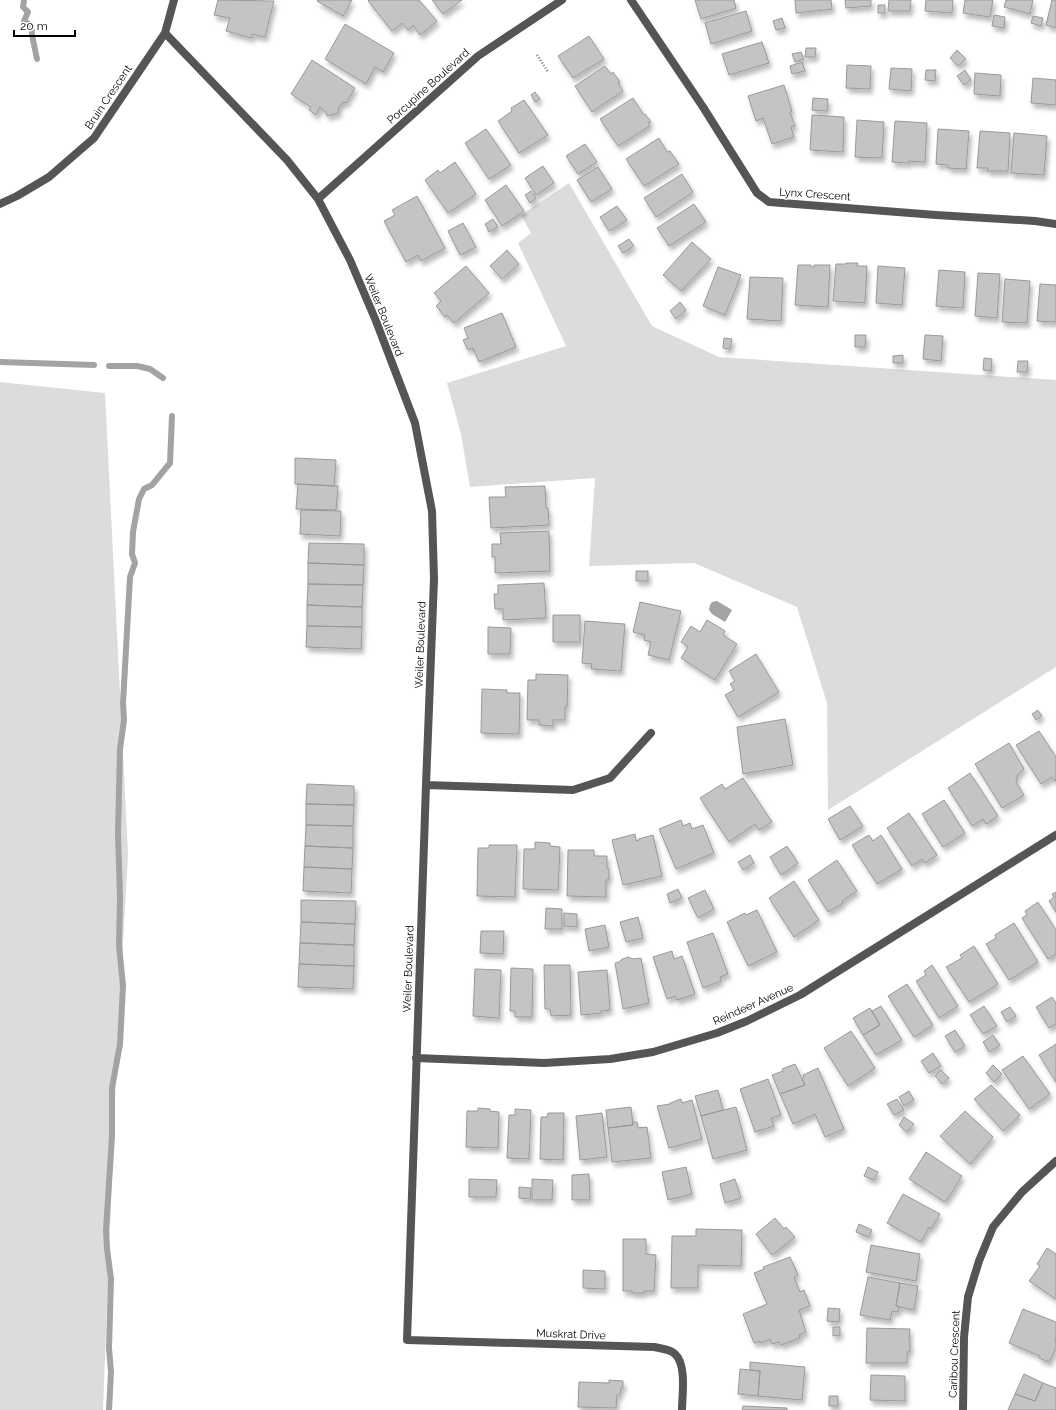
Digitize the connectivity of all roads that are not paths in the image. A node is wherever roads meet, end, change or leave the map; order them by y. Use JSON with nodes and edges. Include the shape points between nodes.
{"nodes":[{"id":1,"x":174,"y":0,"type":"edge"},
{"id":2,"x":562,"y":0,"type":"edge"},
{"id":3,"x":631,"y":0,"type":"edge"},
{"id":4,"x":165,"y":33,"type":"junction"},
{"id":5,"x":318,"y":199,"type":"junction"},
{"id":6,"x":0,"y":204,"type":"edge"},
{"id":7,"x":1056,"y":224,"type":"edge"},
{"id":8,"x":651,"y":733,"type":"dead end"},
{"id":9,"x":426,"y":785,"type":"junction"},
{"id":10,"x":1056,"y":835,"type":"edge"},
{"id":11,"x":416,"y":1058,"type":"junction"},
{"id":12,"x":1056,"y":1161,"type":"edge"},
{"id":13,"x":407,"y":1340,"type":"joint"},
{"id":14,"x":682,"y":1410,"type":"edge"},
{"id":15,"x":963,"y":1410,"type":"edge"}],
"edges":[{"from":1,"to":4,"type":"street","name":"Bruin Crescent"},
{"from":2,"to":5,"type":"street","name":"Porcupine Boulevard","via":[[478,56]]},
{"from":3,"to":7,"type":"street","name":"Lynx Crescent","via":[[700,102],[757,193],[769,202]]},
{"from":4,"to":5,"type":"street","name":"Weiler Boulevard","via":[[287,160]]},
{"from":4,"to":6,"type":"street","name":"Bruin Crescent","via":[[94,138],[49,177]]},
{"from":5,"to":9,"type":"street","name":"Weiler Boulevard","via":[[350,260],[376,320],[414,423],[432,511],[434,578]]},
{"from":8,"to":9,"type":"street","via":[[610,778],[573,790]]},
{"from":9,"to":11,"type":"street","name":"Weiler Boulevard"},
{"from":10,"to":11,"type":"street","name":"Reindeer Avenue","via":[[800,995],[717,1033],[653,1052],[596,1060],[544,1063]]},
{"from":11,"to":13,"type":"street","name":"Weiler Boulevard"},
{"from":12,"to":15,"type":"street","name":"Caribou Crescent","via":[[1022,1192],[993,1227],[979,1261],[968,1297],[964,1337]]},
{"from":13,"to":14,"type":"street","name":"Muskrat Drive","via":[[654,1347],[669,1350],[679,1359],[682,1369]]}]}
